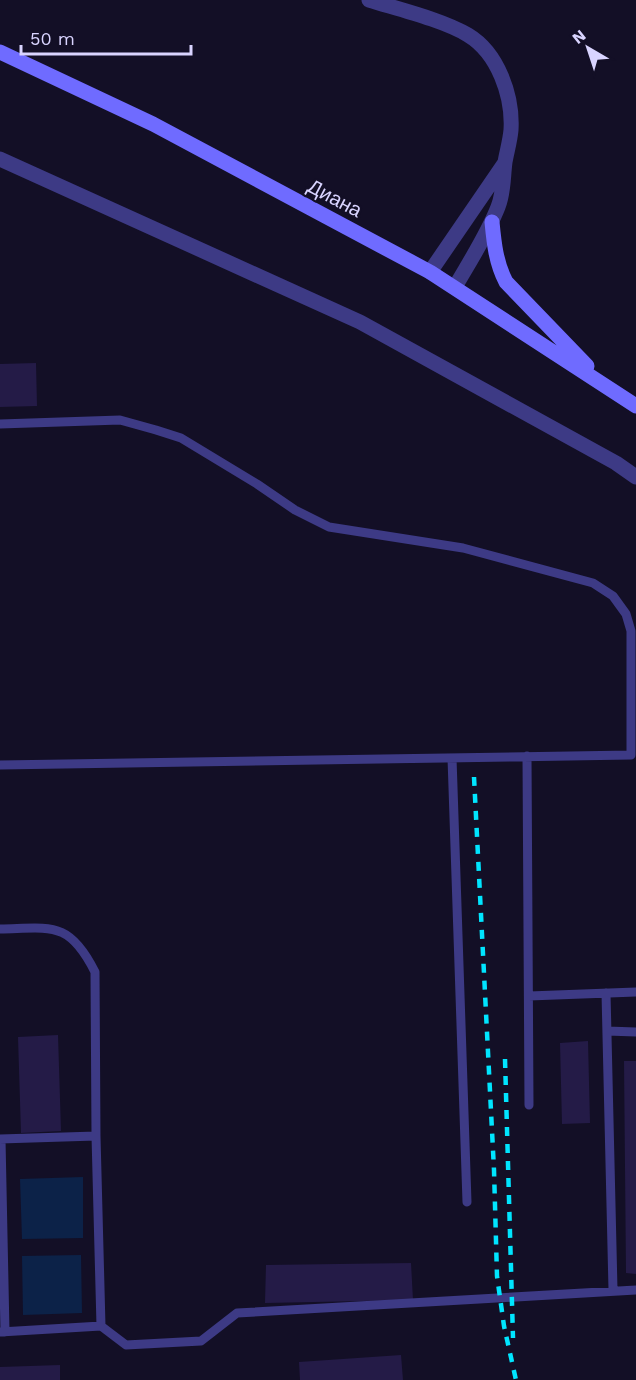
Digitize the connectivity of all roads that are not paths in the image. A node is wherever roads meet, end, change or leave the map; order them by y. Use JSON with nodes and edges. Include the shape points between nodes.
{"nodes":[{"id":1,"x":369,"y":0,"type":"edge"},
{"id":2,"x":0,"y":52,"type":"edge"},
{"id":3,"x":0,"y":159,"type":"edge"},
{"id":4,"x":505,"y":162,"type":"junction"},
{"id":5,"x":492,"y":222,"type":"junction"},
{"id":6,"x":430,"y":272,"type":"junction"},
{"id":7,"x":454,"y":286,"type":"junction"},
{"id":8,"x":610,"y":389,"type":"junction"},
{"id":9,"x":636,"y":406,"type":"edge"},
{"id":10,"x":0,"y":424,"type":"edge"},
{"id":11,"x":636,"y":477,"type":"edge"},
{"id":12,"x":527,"y":756,"type":"junction"},
{"id":13,"x":634,"y":756,"type":"edge"},
{"id":14,"x":452,"y":758,"type":"junction"},
{"id":15,"x":0,"y":765,"type":"edge"},
{"id":16,"x":0,"y":929,"type":"edge"},
{"id":17,"x":636,"y":992,"type":"edge"},
{"id":18,"x":606,"y":993,"type":"junction"},
{"id":19,"x":529,"y":996,"type":"junction"},
{"id":20,"x":607,"y":1031,"type":"junction"},
{"id":21,"x":636,"y":1032,"type":"edge"},
{"id":22,"x":530,"y":1105,"type":"dead end"},
{"id":23,"x":96,"y":1136,"type":"junction"},
{"id":24,"x":0,"y":1139,"type":"edge"},
{"id":25,"x":467,"y":1202,"type":"dead end"},
{"id":26,"x":613,"y":1290,"type":"junction"},
{"id":27,"x":636,"y":1290,"type":"edge"},
{"id":28,"x":101,"y":1326,"type":"junction"},
{"id":29,"x":3,"y":1332,"type":"edge"}],
"edges":[{"from":1,"to":4,"type":"street","via":[[450,26],[480,44],[501,75],[507,92],[511,128]]},
{"from":2,"to":6,"type":"main road","name":"Диана","via":[[153,124]]},
{"from":3,"to":11,"type":"street","via":[[360,322]]},
{"from":4,"to":5,"type":"street"},
{"from":4,"to":6,"type":"street"},
{"from":5,"to":7,"type":"street"},
{"from":5,"to":8,"type":"main road","via":[[499,268],[506,282]]},
{"from":6,"to":7,"type":"main road","name":"Диана"},
{"from":7,"to":8,"type":"main road","name":"Диана"},
{"from":8,"to":9,"type":"main road","name":"Диана"},
{"from":10,"to":13,"type":"lane","via":[[120,420],[181,438],[329,527],[463,548],[592,583],[613,596],[626,614],[631,631]]},
{"from":12,"to":13,"type":"lane"},
{"from":12,"to":14,"type":"lane"},
{"from":12,"to":19,"type":"lane"},
{"from":14,"to":15,"type":"lane"},
{"from":14,"to":25,"type":"lane"},
{"from":16,"to":23,"type":"lane","via":[[51,928],[68,935],[88,958],[94,972]]},
{"from":17,"to":18,"type":"lane"},
{"from":18,"to":19,"type":"lane"},
{"from":18,"to":20,"type":"lane"},
{"from":19,"to":22,"type":"lane"},
{"from":20,"to":21,"type":"lane"},
{"from":20,"to":26,"type":"lane"},
{"from":23,"to":24,"type":"lane"},
{"from":23,"to":28,"type":"lane"},
{"from":24,"to":29,"type":"lane"},
{"from":26,"to":27,"type":"lane"},
{"from":26,"to":28,"type":"lane","via":[[237,1313],[201,1341],[126,1345]]},
{"from":28,"to":29,"type":"lane"}]}
